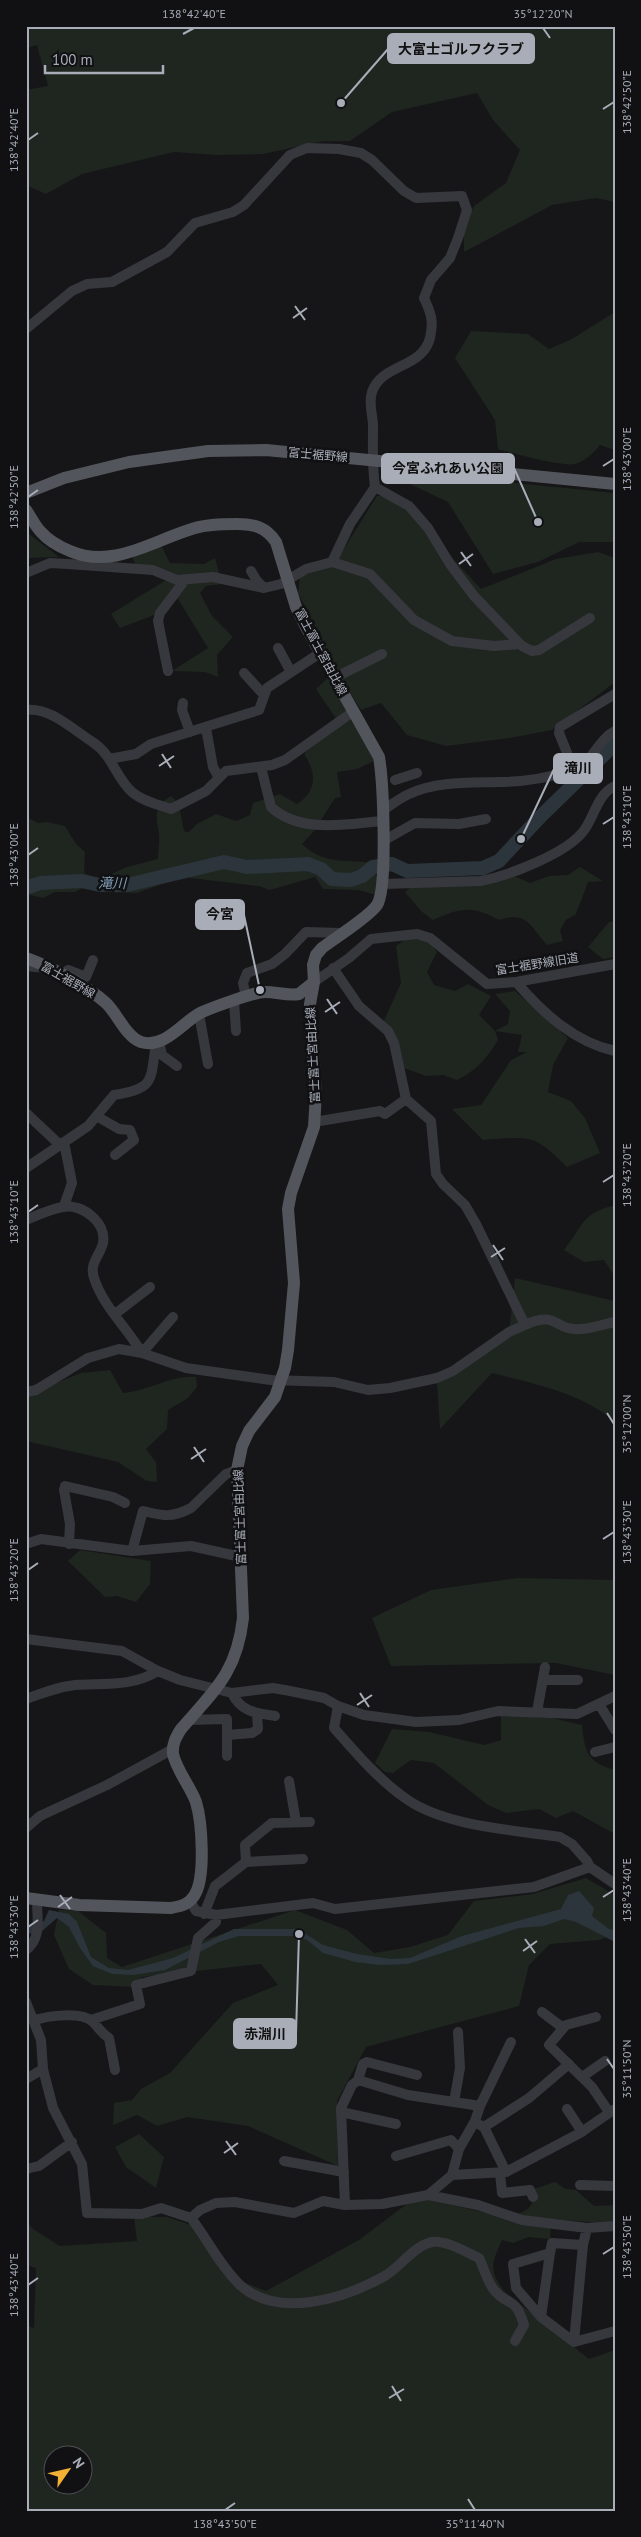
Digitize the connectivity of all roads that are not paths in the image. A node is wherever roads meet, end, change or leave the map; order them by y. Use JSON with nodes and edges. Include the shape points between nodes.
{"nodes":[{"id":1,"x":26,"y":329,"type":"edge"},
{"id":2,"x":371,"y":460,"type":"junction"},
{"id":3,"x":615,"y":484,"type":"edge"},
{"id":4,"x":375,"y":487,"type":"junction"},
{"id":5,"x":26,"y":492,"type":"edge"},
{"id":6,"x":26,"y":510,"type":"edge"},
{"id":7,"x":332,"y":562,"type":"junction"},
{"id":8,"x":251,"y":571,"type":"dead end"},
{"id":9,"x":26,"y":572,"type":"edge"},
{"id":10,"x":185,"y":580,"type":"junction"},
{"id":11,"x":287,"y":580,"type":"junction"},
{"id":12,"x":264,"y":588,"type":"junction"},
{"id":13,"x":590,"y":618,"type":"dead end"},
{"id":14,"x":520,"y":644,"type":"junction"},
{"id":15,"x":278,"y":648,"type":"dead end"},
{"id":16,"x":320,"y":653,"type":"junction"},
{"id":17,"x":382,"y":654,"type":"dead end"},
{"id":18,"x":168,"y":671,"type":"dead end"},
{"id":19,"x":291,"y":672,"type":"junction"},
{"id":20,"x":244,"y":673,"type":"dead end"},
{"id":21,"x":334,"y":678,"type":"junction"},
{"id":22,"x":615,"y":694,"type":"edge"},
{"id":23,"x":264,"y":695,"type":"junction"},
{"id":24,"x":183,"y":703,"type":"dead end"},
{"id":25,"x":26,"y":710,"type":"edge"},
{"id":26,"x":354,"y":711,"type":"junction"},
{"id":27,"x":206,"y":728,"type":"junction"},
{"id":28,"x":615,"y":731,"type":"edge"},
{"id":29,"x":190,"y":732,"type":"junction"},
{"id":30,"x":109,"y":759,"type":"junction"},
{"id":31,"x":261,"y":767,"type":"junction"},
{"id":32,"x":574,"y":770,"type":"junction"},
{"id":33,"x":416,"y":773,"type":"dead end"},
{"id":34,"x":218,"y":776,"type":"junction"},
{"id":35,"x":395,"y":780,"type":"dead end"},
{"id":36,"x":615,"y":786,"type":"edge"},
{"id":37,"x":383,"y":815,"type":"junction"},
{"id":38,"x":486,"y":819,"type":"dead end"},
{"id":39,"x":383,"y":842,"type":"junction"},
{"id":40,"x":383,"y":878,"type":"junction"},
{"id":41,"x":342,"y":933,"type":"junction"},
{"id":42,"x":26,"y":958,"type":"edge"},
{"id":43,"x":93,"y":960,"type":"dead end"},
{"id":44,"x":615,"y":964,"type":"edge"},
{"id":45,"x":26,"y":966,"type":"edge"},
{"id":46,"x":49,"y":968,"type":"junction"},
{"id":47,"x":333,"y":968,"type":"junction"},
{"id":48,"x":61,"y":975,"type":"junction"},
{"id":49,"x":314,"y":982,"type":"junction"},
{"id":50,"x":516,"y":982,"type":"junction"},
{"id":51,"x":240,"y":999,"type":"junction"},
{"id":52,"x":199,"y":1014,"type":"junction"},
{"id":53,"x":236,"y":1031,"type":"dead end"},
{"id":54,"x":158,"y":1042,"type":"junction"},
{"id":55,"x":615,"y":1051,"type":"edge"},
{"id":56,"x":208,"y":1064,"type":"dead end"},
{"id":57,"x":177,"y":1066,"type":"dead end"},
{"id":58,"x":406,"y":1099,"type":"junction"},
{"id":59,"x":26,"y":1113,"type":"edge"},
{"id":60,"x":98,"y":1117,"type":"junction"},
{"id":61,"x":314,"y":1122,"type":"junction"},
{"id":62,"x":61,"y":1143,"type":"junction"},
{"id":63,"x":114,"y":1155,"type":"dead end"},
{"id":64,"x":26,"y":1168,"type":"edge"},
{"id":65,"x":64,"y":1206,"type":"junction"},
{"id":66,"x":26,"y":1220,"type":"edge"},
{"id":67,"x":150,"y":1286,"type":"dead end"},
{"id":68,"x":115,"y":1314,"type":"junction"},
{"id":69,"x":173,"y":1318,"type":"dead end"},
{"id":70,"x":615,"y":1322,"type":"edge"},
{"id":71,"x":525,"y":1325,"type":"junction"},
{"id":72,"x":142,"y":1352,"type":"junction"},
{"id":73,"x":280,"y":1380,"type":"junction"},
{"id":74,"x":26,"y":1392,"type":"edge"},
{"id":75,"x":237,"y":1470,"type":"junction"},
{"id":76,"x":125,"y":1503,"type":"dead end"},
{"id":77,"x":26,"y":1544,"type":"edge"},
{"id":78,"x":69,"y":1544,"type":"junction"},
{"id":79,"x":132,"y":1551,"type":"junction"},
{"id":80,"x":242,"y":1557,"type":"junction"},
{"id":81,"x":26,"y":1639,"type":"edge"},
{"id":82,"x":545,"y":1667,"type":"dead end"},
{"id":83,"x":158,"y":1671,"type":"junction"},
{"id":84,"x":543,"y":1680,"type":"junction"},
{"id":85,"x":578,"y":1680,"type":"dead end"},
{"id":86,"x":215,"y":1689,"type":"junction"},
{"id":87,"x":232,"y":1693,"type":"junction"},
{"id":88,"x":615,"y":1696,"type":"edge"},
{"id":89,"x":26,"y":1699,"type":"edge"},
{"id":90,"x":599,"y":1704,"type":"junction"},
{"id":91,"x":338,"y":1706,"type":"junction"},
{"id":92,"x":537,"y":1712,"type":"junction"},
{"id":93,"x":258,"y":1714,"type":"junction"},
{"id":94,"x":275,"y":1716,"type":"dead end"},
{"id":95,"x":188,"y":1720,"type":"junction"},
{"id":96,"x":615,"y":1730,"type":"edge"},
{"id":97,"x":227,"y":1735,"type":"junction"},
{"id":98,"x":615,"y":1747,"type":"edge"},
{"id":99,"x":173,"y":1749,"type":"junction"},
{"id":100,"x":595,"y":1752,"type":"dead end"},
{"id":101,"x":226,"y":1756,"type":"dead end"},
{"id":102,"x":289,"y":1781,"type":"dead end"},
{"id":103,"x":296,"y":1822,"type":"junction"},
{"id":104,"x":310,"y":1822,"type":"dead end"},
{"id":105,"x":26,"y":1828,"type":"edge"},
{"id":106,"x":303,"y":1859,"type":"dead end"},
{"id":107,"x":246,"y":1862,"type":"junction"},
{"id":108,"x":590,"y":1867,"type":"junction"},
{"id":109,"x":615,"y":1884,"type":"edge"},
{"id":110,"x":32,"y":1900,"type":"edge"},
{"id":111,"x":190,"y":1901,"type":"junction"},
{"id":112,"x":204,"y":1914,"type":"junction"},
{"id":113,"x":216,"y":1915,"type":"junction"},
{"id":114,"x":26,"y":1950,"type":"edge"},
{"id":115,"x":26,"y":2002,"type":"edge"},
{"id":116,"x":542,"y":2012,"type":"dead end"},
{"id":117,"x":596,"y":2017,"type":"dead end"},
{"id":118,"x":35,"y":2020,"type":"junction"},
{"id":119,"x":91,"y":2020,"type":"junction"},
{"id":120,"x":563,"y":2028,"type":"junction"},
{"id":121,"x":458,"y":2032,"type":"dead end"},
{"id":122,"x":511,"y":2042,"type":"dead end"},
{"id":123,"x":605,"y":2061,"type":"dead end"},
{"id":124,"x":570,"y":2064,"type":"junction"},
{"id":125,"x":43,"y":2069,"type":"junction"},
{"id":126,"x":115,"y":2070,"type":"dead end"},
{"id":127,"x":417,"y":2075,"type":"dead end"},
{"id":128,"x":582,"y":2077,"type":"junction"},
{"id":129,"x":26,"y":2079,"type":"edge"},
{"id":130,"x":358,"y":2080,"type":"junction"},
{"id":131,"x":454,"y":2102,"type":"junction"},
{"id":132,"x":480,"y":2106,"type":"junction"},
{"id":133,"x":567,"y":2109,"type":"dead end"},
{"id":134,"x":612,"y":2110,"type":"edge"},
{"id":135,"x":341,"y":2112,"type":"junction"},
{"id":136,"x":475,"y":2121,"type":"junction"},
{"id":137,"x":396,"y":2124,"type":"dead end"},
{"id":138,"x":484,"y":2127,"type":"junction"},
{"id":139,"x":582,"y":2132,"type":"junction"},
{"id":140,"x":72,"y":2142,"type":"junction"},
{"id":141,"x":459,"y":2149,"type":"junction"},
{"id":142,"x":396,"y":2156,"type":"dead end"},
{"id":143,"x":284,"y":2161,"type":"dead end"},
{"id":144,"x":26,"y":2170,"type":"edge"},
{"id":145,"x":344,"y":2172,"type":"junction"},
{"id":146,"x":503,"y":2172,"type":"junction"},
{"id":147,"x":452,"y":2175,"type":"junction"},
{"id":148,"x":580,"y":2185,"type":"dead end"},
{"id":149,"x":615,"y":2186,"type":"edge"},
{"id":150,"x":428,"y":2195,"type":"junction"},
{"id":151,"x":534,"y":2197,"type":"dead end"},
{"id":152,"x":345,"y":2204,"type":"junction"},
{"id":153,"x":191,"y":2218,"type":"junction"},
{"id":154,"x":615,"y":2226,"type":"edge"},
{"id":155,"x":587,"y":2228,"type":"junction"},
{"id":156,"x":583,"y":2245,"type":"junction"},
{"id":157,"x":550,"y":2253,"type":"junction"},
{"id":158,"x":541,"y":2318,"type":"junction"},
{"id":159,"x":615,"y":2331,"type":"edge"},
{"id":160,"x":515,"y":2341,"type":"dead end"},
{"id":161,"x":574,"y":2342,"type":"junction"}],
"edges":[{"from":1,"to":2,"type":"street","via":[[72,291],[87,284],[112,282],[167,252],[195,223],[233,212],[244,205],[290,155],[308,148],[361,154],[416,198],[462,196],[467,210],[450,258],[431,280],[424,298],[434,324],[428,346],[411,363],[390,370],[377,382],[372,393]]},
{"from":2,"to":3,"type":"main road","name":"富士裾野線"},
{"from":2,"to":4,"type":"street"},
{"from":2,"to":5,"type":"main road","name":"富士裾野線","via":[[266,450],[208,452],[129,462],[64,478]]},
{"from":4,"to":7,"type":"street","via":[[350,524]]},
{"from":4,"to":14,"type":"street","via":[[409,506],[428,528],[474,596]]},
{"from":6,"to":11,"type":"main road","name":"富士富士宮由比線","via":[[42,533],[60,546],[94,558],[124,554],[196,528],[249,524],[261,527],[276,542]]},
{"from":7,"to":11,"type":"street","via":[[306,569]]},
{"from":7,"to":14,"type":"street","via":[[370,574],[414,620],[452,641],[494,646]]},
{"from":8,"to":12,"type":"street"},
{"from":9,"to":10,"type":"street","via":[[50,563],[154,570]]},
{"from":10,"to":12,"type":"street","via":[[213,578]]},
{"from":10,"to":18,"type":"street","via":[[158,621]]},
{"from":11,"to":12,"type":"street"},
{"from":11,"to":16,"type":"main road","name":"富士富士宮由比線","via":[[296,607]]},
{"from":13,"to":14,"type":"street","via":[[539,650],[532,651]]},
{"from":15,"to":19,"type":"street"},
{"from":16,"to":19,"type":"street"},
{"from":16,"to":21,"type":"main road","name":"富士富士宮由比線"},
{"from":17,"to":21,"type":"street"},
{"from":19,"to":23,"type":"street","via":[[267,688]]},
{"from":20,"to":23,"type":"street"},
{"from":21,"to":26,"type":"main road","name":"富士富士宮由比線"},
{"from":22,"to":32,"type":"street","via":[[560,728],[559,733]]},
{"from":23,"to":27,"type":"street","via":[[260,710]]},
{"from":24,"to":29,"type":"street","via":[[182,710]]},
{"from":25,"to":30,"type":"street","via":[[48,712],[102,748]]},
{"from":26,"to":31,"type":"street","via":[[285,760]]},
{"from":26,"to":37,"type":"main road","name":"富士富士宮由比線","via":[[379,757],[383,778]]},
{"from":27,"to":29,"type":"street"},
{"from":27,"to":34,"type":"street"},
{"from":28,"to":32,"type":"street","via":[[605,736],[593,757]]},
{"from":29,"to":30,"type":"street","via":[[151,744],[136,754]]},
{"from":30,"to":34,"type":"street","via":[[130,791],[171,809],[206,791]]},
{"from":31,"to":34,"type":"street","via":[[234,769]]},
{"from":31,"to":37,"type":"street","via":[[271,807],[296,822],[333,825]]},
{"from":32,"to":37,"type":"street","via":[[540,779],[446,785],[410,794]]},
{"from":33,"to":35,"type":"street"},
{"from":36,"to":40,"type":"street","via":[[598,804],[585,829],[556,854],[487,880]]},
{"from":37,"to":39,"type":"main road","name":"富士富士宮由比線"},
{"from":38,"to":39,"type":"street","via":[[459,824],[415,823]]},
{"from":39,"to":40,"type":"main road","name":"富士富士宮由比線"},
{"from":40,"to":41,"type":"main road","name":"富士富士宮由比線","via":[[382,894],[376,907]]},
{"from":41,"to":49,"type":"main road","name":"富士富士宮由比線","via":[[316,955]]},
{"from":41,"to":51,"type":"street","via":[[306,932],[272,964],[247,973]]},
{"from":42,"to":46,"type":"main road","name":"富士裾野線"},
{"from":43,"to":48,"type":"street","via":[[86,977],[68,970]]},
{"from":44,"to":50,"type":"street","name":"富士裾野線旧道"},
{"from":45,"to":46,"type":"street"},
{"from":46,"to":48,"type":"main road","name":"富士裾野線"},
{"from":47,"to":49,"type":"street","name":"富士裾野線旧道"},
{"from":47,"to":50,"type":"street","name":"富士裾野線旧道","via":[[370,939],[417,934],[430,938],[487,984]]},
{"from":47,"to":58,"type":"street","via":[[359,1006],[388,1031],[394,1043]]},
{"from":48,"to":54,"type":"main road","name":"富士裾野線","via":[[107,1004],[139,1042]]},
{"from":49,"to":51,"type":"main road","via":[[299,994],[264,992]]},
{"from":49,"to":61,"type":"main road","name":"富士富士宮由比線","via":[[310,1004],[316,1093]]},
{"from":50,"to":55,"type":"street","via":[[567,1030],[585,1042]]},
{"from":51,"to":52,"type":"main road"},
{"from":51,"to":53,"type":"street"},
{"from":52,"to":54,"type":"main road"},
{"from":52,"to":56,"type":"street"},
{"from":54,"to":57,"type":"street","via":[[162,1055]]},
{"from":54,"to":60,"type":"street","via":[[146,1087],[114,1095]]},
{"from":58,"to":61,"type":"street","via":[[385,1114],[380,1111]]},
{"from":58,"to":71,"type":"street","via":[[431,1120],[436,1174],[465,1205]]},
{"from":59,"to":62,"type":"street"},
{"from":60,"to":62,"type":"street"},
{"from":60,"to":63,"type":"street","via":[[119,1129],[130,1130],[133,1135],[134,1140]]},
{"from":61,"to":73,"type":"main road","name":"富士富士宮由比線","via":[[290,1193],[288,1209],[294,1300],[288,1350]]},
{"from":62,"to":64,"type":"street"},
{"from":62,"to":65,"type":"street","via":[[72,1183]]},
{"from":65,"to":66,"type":"street"},
{"from":65,"to":68,"type":"street","via":[[83,1211],[100,1225],[104,1239],[92,1271],[102,1295]]},
{"from":67,"to":68,"type":"street"},
{"from":68,"to":72,"type":"street"},
{"from":69,"to":72,"type":"street"},
{"from":70,"to":71,"type":"street","via":[[580,1329],[567,1328],[541,1318]]},
{"from":71,"to":73,"type":"street","via":[[437,1378],[368,1390],[334,1382]]},
{"from":72,"to":73,"type":"street","via":[[186,1368]]},
{"from":72,"to":74,"type":"street","via":[[119,1349],[104,1352],[88,1358],[36,1390]]},
{"from":73,"to":75,"type":"main road","name":"富士富士宮由比線","via":[[275,1397],[249,1431]]},
{"from":75,"to":79,"type":"street","via":[[226,1474],[184,1512],[167,1517],[143,1511]]},
{"from":75,"to":80,"type":"main road","name":"富士富士宮由比線"},
{"from":76,"to":78,"type":"street","via":[[113,1497],[65,1486]]},
{"from":77,"to":78,"type":"street","via":[[41,1539]]},
{"from":78,"to":79,"type":"street"},
{"from":79,"to":80,"type":"street","via":[[191,1546]]},
{"from":80,"to":86,"type":"main road","name":"富士富士宮由比線","via":[[241,1636],[230,1669]]},
{"from":81,"to":83,"type":"street","via":[[122,1652]]},
{"from":82,"to":84,"type":"street"},
{"from":83,"to":86,"type":"street"},
{"from":83,"to":89,"type":"street","via":[[126,1684],[73,1686]]},
{"from":84,"to":85,"type":"street"},
{"from":84,"to":92,"type":"street"},
{"from":86,"to":87,"type":"street"},
{"from":86,"to":95,"type":"main road","name":"富士富士宮由比線"},
{"from":87,"to":91,"type":"street","via":[[282,1690],[324,1698]]},
{"from":87,"to":93,"type":"street","via":[[237,1704]]},
{"from":88,"to":90,"type":"street"},
{"from":90,"to":92,"type":"street","via":[[577,1714]]},
{"from":90,"to":96,"type":"street"},
{"from":91,"to":92,"type":"street","via":[[364,1715],[435,1723],[498,1711]]},
{"from":91,"to":108,"type":"street","via":[[334,1728],[383,1780],[406,1799],[426,1811],[454,1819],[560,1837],[572,1844]]},
{"from":93,"to":94,"type":"street"},
{"from":93,"to":97,"type":"street","via":[[258,1729],[252,1733]]},
{"from":95,"to":97,"type":"street","via":[[227,1720]]},
{"from":95,"to":99,"type":"main road","name":"富士富士宮由比線","via":[[174,1740]]},
{"from":97,"to":101,"type":"street"},
{"from":98,"to":100,"type":"street"},
{"from":99,"to":105,"type":"street","via":[[107,1786],[40,1816]]},
{"from":99,"to":111,"type":"main road","via":[[199,1816],[199,1886]]},
{"from":102,"to":103,"type":"street"},
{"from":103,"to":104,"type":"street"},
{"from":103,"to":107,"type":"street","via":[[272,1823],[245,1845]]},
{"from":106,"to":107,"type":"street"},
{"from":107,"to":112,"type":"street","via":[[215,1886]]},
{"from":108,"to":109,"type":"street"},
{"from":108,"to":113,"type":"street","via":[[534,1887],[336,1909],[313,1903]]},
{"from":110,"to":111,"type":"main road","via":[[171,1908],[184,1906]]},
{"from":110,"to":114,"type":"street","via":[[38,1931],[33,1945]]},
{"from":111,"to":112,"type":"street","via":[[196,1911]]},
{"from":112,"to":113,"type":"street"},
{"from":113,"to":119,"type":"street","via":[[216,1922],[198,1938],[191,1972],[136,1985],[140,2004]]},
{"from":115,"to":118,"type":"street"},
{"from":116,"to":120,"type":"street"},
{"from":117,"to":120,"type":"street"},
{"from":118,"to":119,"type":"street","via":[[73,2015]]},
{"from":118,"to":125,"type":"street","via":[[41,2040]]},
{"from":119,"to":126,"type":"street","via":[[109,2038]]},
{"from":120,"to":124,"type":"street","via":[[549,2045]]},
{"from":121,"to":131,"type":"street","via":[[460,2068]]},
{"from":122,"to":132,"type":"street"},
{"from":123,"to":128,"type":"street"},
{"from":124,"to":128,"type":"street"},
{"from":124,"to":138,"type":"street","via":[[529,2098]]},
{"from":125,"to":129,"type":"street"},
{"from":125,"to":140,"type":"street","via":[[53,2108]]},
{"from":127,"to":130,"type":"street","via":[[367,2062]]},
{"from":128,"to":134,"type":"street"},
{"from":130,"to":131,"type":"street","via":[[408,2095]]},
{"from":130,"to":135,"type":"street","via":[[352,2085]]},
{"from":131,"to":132,"type":"street"},
{"from":132,"to":136,"type":"street"},
{"from":133,"to":139,"type":"street"},
{"from":134,"to":139,"type":"street"},
{"from":135,"to":137,"type":"street"},
{"from":135,"to":145,"type":"street"},
{"from":136,"to":138,"type":"street"},
{"from":136,"to":141,"type":"street"},
{"from":138,"to":146,"type":"street"},
{"from":139,"to":146,"type":"street"},
{"from":140,"to":144,"type":"street","via":[[39,2166]]},
{"from":140,"to":153,"type":"street","via":[[82,2164],[87,2213],[142,2214],[161,2208]]},
{"from":141,"to":142,"type":"street","via":[[451,2140]]},
{"from":141,"to":147,"type":"street"},
{"from":143,"to":145,"type":"street"},
{"from":145,"to":152,"type":"street"},
{"from":146,"to":147,"type":"street"},
{"from":146,"to":151,"type":"street","via":[[502,2193],[530,2190]]},
{"from":147,"to":150,"type":"street"},
{"from":148,"to":149,"type":"street"},
{"from":150,"to":152,"type":"street","via":[[382,2204]]},
{"from":150,"to":155,"type":"street","via":[[478,2205],[522,2220]]},
{"from":152,"to":153,"type":"street","via":[[317,2202],[294,2213],[235,2202],[216,2203]]},
{"from":153,"to":160,"type":"street","via":[[241,2285],[258,2297],[289,2304],[311,2302],[383,2277],[417,2250],[432,2242],[443,2243],[479,2258],[495,2292],[514,2303],[524,2325]]},
{"from":154,"to":155,"type":"street"},
{"from":155,"to":156,"type":"street"},
{"from":156,"to":157,"type":"street","via":[[552,2243]]},
{"from":156,"to":161,"type":"street"},
{"from":157,"to":158,"type":"street"},
{"from":157,"to":158,"type":"street","via":[[513,2264],[516,2288]]},
{"from":158,"to":161,"type":"street"},
{"from":159,"to":161,"type":"street"}]}
